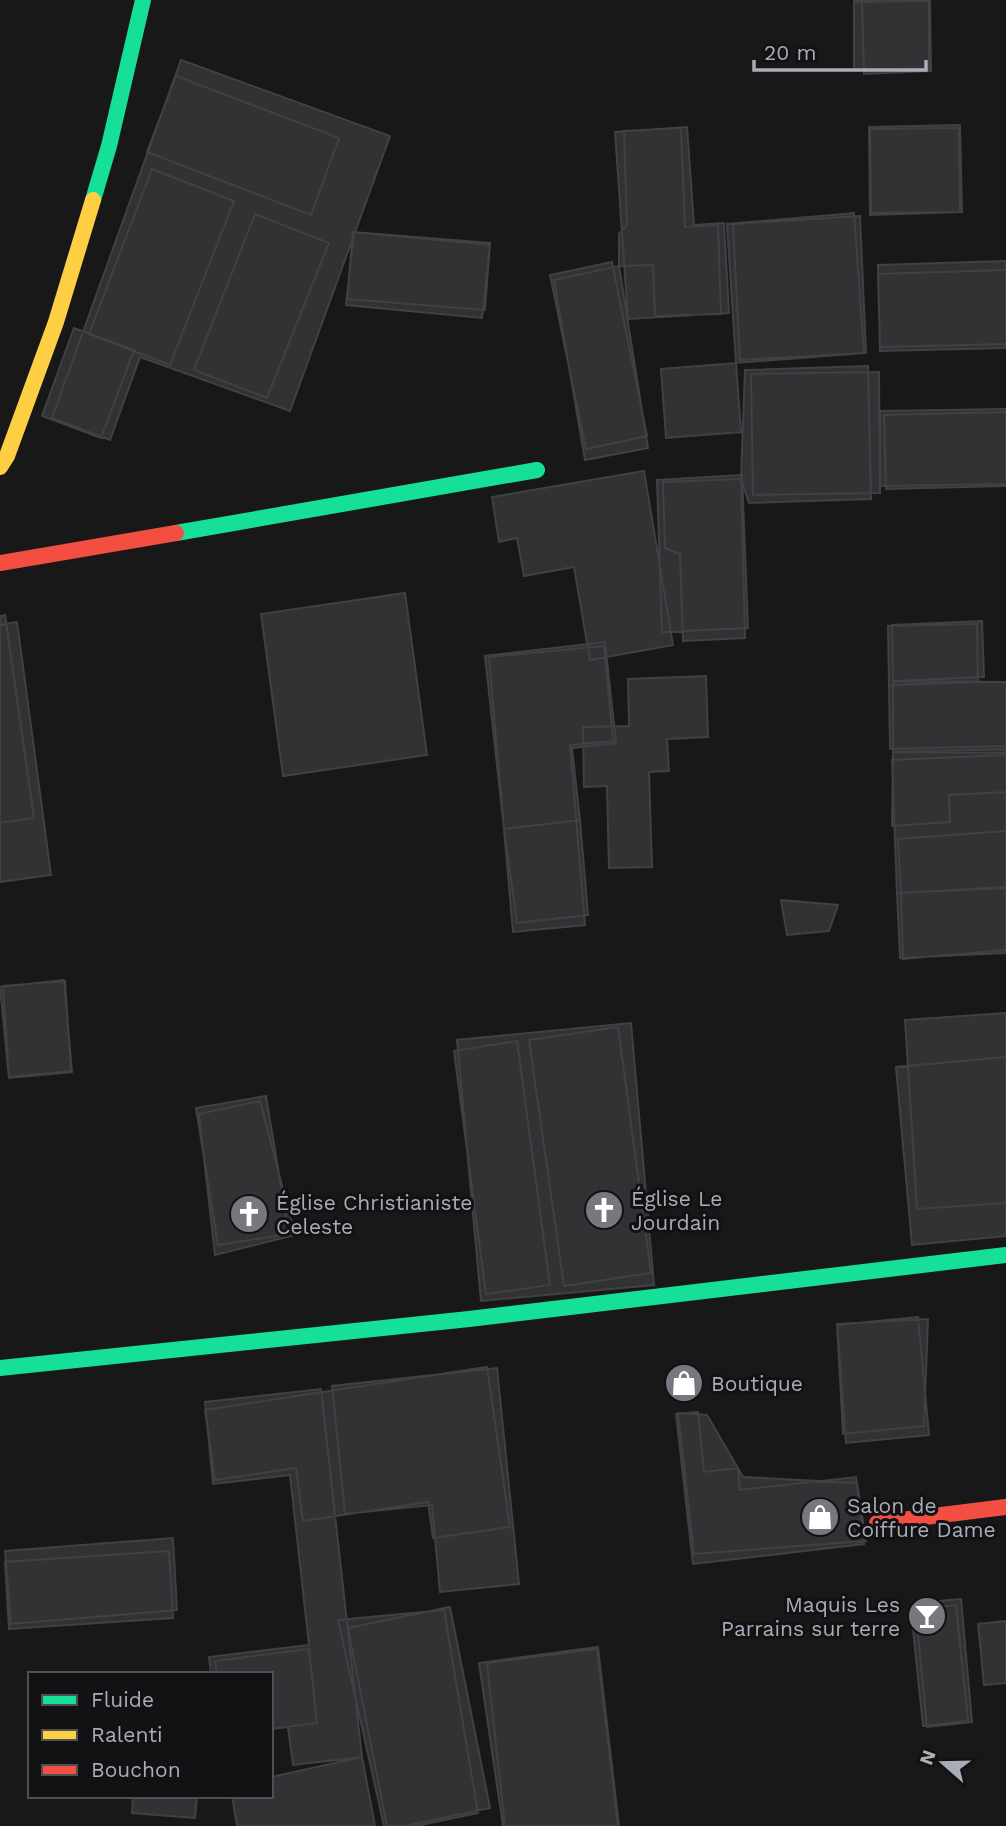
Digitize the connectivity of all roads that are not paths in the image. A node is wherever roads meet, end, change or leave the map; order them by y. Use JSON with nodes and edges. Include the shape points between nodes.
{"nodes":[{"id":1,"x":144,"y":0,"type":"edge"},
{"id":2,"x":0,"y":467,"type":"edge"},
{"id":3,"x":537,"y":470,"type":"dead end"},
{"id":4,"x":0,"y":563,"type":"edge"},
{"id":5,"x":1006,"y":1255,"type":"edge"},
{"id":6,"x":0,"y":1368,"type":"edge"},
{"id":7,"x":1006,"y":1507,"type":"edge"},
{"id":8,"x":877,"y":1523,"type":"dead end"}],
"edges":[{"from":1,"to":2,"type":"street","via":[[109,146],[63,296]]},
{"from":3,"to":4,"type":"street"},
{"from":5,"to":6,"type":"street","via":[[469,1320]]},
{"from":7,"to":8,"type":"street"}]}
